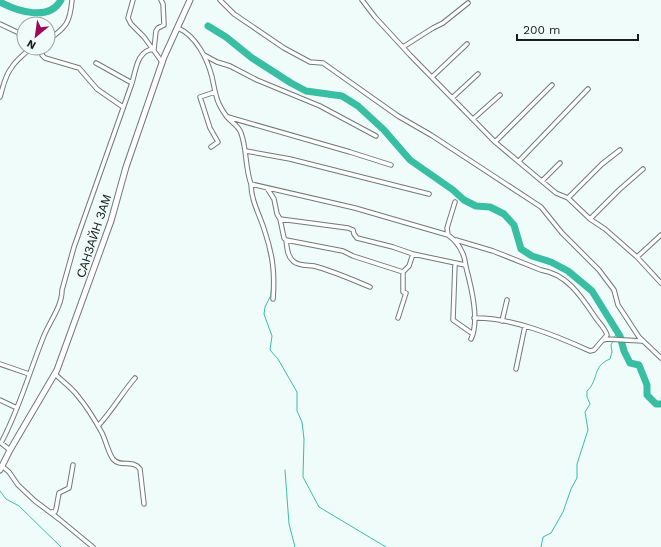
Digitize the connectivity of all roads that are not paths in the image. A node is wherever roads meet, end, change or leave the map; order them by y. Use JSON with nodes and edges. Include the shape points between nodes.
{"nodes":[{"id":1,"x":72,"y":0,"type":"edge"},
{"id":2,"x":133,"y":0,"type":"edge"},
{"id":3,"x":161,"y":0,"type":"edge"},
{"id":4,"x":190,"y":0,"type":"edge"},
{"id":5,"x":220,"y":0,"type":"edge"},
{"id":6,"x":363,"y":0,"type":"edge"},
{"id":7,"x":468,"y":3,"type":"dead end"},
{"id":8,"x":0,"y":24,"type":"edge"},
{"id":9,"x":178,"y":28,"type":"junction"},
{"id":10,"x":16,"y":32,"type":"edge"},
{"id":11,"x":56,"y":34,"type":"edge"},
{"id":12,"x":467,"y":44,"type":"dead end"},
{"id":13,"x":403,"y":47,"type":"junction"},
{"id":14,"x":154,"y":49,"type":"junction"},
{"id":15,"x":204,"y":55,"type":"junction"},
{"id":16,"x":24,"y":56,"type":"edge"},
{"id":17,"x":43,"y":56,"type":"edge"},
{"id":18,"x":162,"y":62,"type":"junction"},
{"id":19,"x":96,"y":63,"type":"dead end"},
{"id":20,"x":478,"y":74,"type":"dead end"},
{"id":21,"x":432,"y":77,"type":"junction"},
{"id":22,"x":132,"y":83,"type":"junction"},
{"id":23,"x":552,"y":85,"type":"dead end"},
{"id":24,"x":588,"y":89,"type":"dead end"},
{"id":25,"x":215,"y":92,"type":"junction"},
{"id":26,"x":500,"y":95,"type":"dead end"},
{"id":27,"x":0,"y":98,"type":"edge"},
{"id":28,"x":452,"y":98,"type":"junction"},
{"id":29,"x":124,"y":107,"type":"junction"},
{"id":30,"x":227,"y":117,"type":"junction"},
{"id":31,"x":473,"y":119,"type":"junction"},
{"id":32,"x":376,"y":136,"type":"dead end"},
{"id":33,"x":495,"y":142,"type":"junction"},
{"id":34,"x":211,"y":147,"type":"dead end"},
{"id":35,"x":620,"y":150,"type":"dead end"},
{"id":36,"x":246,"y":151,"type":"junction"},
{"id":37,"x":519,"y":161,"type":"junction"},
{"id":38,"x":560,"y":163,"type":"dead end"},
{"id":39,"x":391,"y":165,"type":"dead end"},
{"id":40,"x":643,"y":169,"type":"dead end"},
{"id":41,"x":542,"y":181,"type":"junction"},
{"id":42,"x":251,"y":184,"type":"junction"},
{"id":43,"x":267,"y":188,"type":"junction"},
{"id":44,"x":429,"y":194,"type":"dead end"},
{"id":45,"x":568,"y":198,"type":"junction"},
{"id":46,"x":455,"y":202,"type":"dead end"},
{"id":47,"x":280,"y":219,"type":"junction"},
{"id":48,"x":590,"y":219,"type":"junction"},
{"id":49,"x":448,"y":235,"type":"junction"},
{"id":50,"x":661,"y":235,"type":"edge"},
{"id":51,"x":286,"y":240,"type":"junction"},
{"id":52,"x":455,"y":240,"type":"junction"},
{"id":53,"x":413,"y":254,"type":"junction"},
{"id":54,"x":637,"y":257,"type":"junction"},
{"id":55,"x":455,"y":264,"type":"junction"},
{"id":56,"x":466,"y":265,"type":"junction"},
{"id":57,"x":403,"y":272,"type":"junction"},
{"id":58,"x":661,"y":283,"type":"edge"},
{"id":59,"x":370,"y":287,"type":"dead end"},
{"id":60,"x":273,"y":299,"type":"dead end"},
{"id":61,"x":507,"y":300,"type":"dead end"},
{"id":62,"x":398,"y":318,"type":"dead end"},
{"id":63,"x":474,"y":318,"type":"junction"},
{"id":64,"x":502,"y":321,"type":"junction"},
{"id":65,"x":525,"y":326,"type":"junction"},
{"id":66,"x":473,"y":334,"type":"junction"},
{"id":67,"x":471,"y":339,"type":"dead end"},
{"id":68,"x":602,"y":340,"type":"junction"},
{"id":69,"x":642,"y":341,"type":"junction"},
{"id":70,"x":661,"y":358,"type":"edge"},
{"id":71,"x":0,"y":364,"type":"edge"},
{"id":72,"x":516,"y":369,"type":"dead end"},
{"id":73,"x":29,"y":374,"type":"junction"},
{"id":74,"x":55,"y":374,"type":"junction"},
{"id":75,"x":135,"y":378,"type":"dead end"},
{"id":76,"x":0,"y":400,"type":"edge"},
{"id":77,"x":17,"y":408,"type":"junction"},
{"id":78,"x":98,"y":426,"type":"junction"},
{"id":79,"x":1,"y":443,"type":"edge"},
{"id":80,"x":10,"y":450,"type":"junction"},
{"id":81,"x":73,"y":465,"type":"dead end"},
{"id":82,"x":1,"y":468,"type":"edge"},
{"id":83,"x":144,"y":504,"type":"dead end"},
{"id":84,"x":50,"y":512,"type":"junction"},
{"id":85,"x":93,"y":547,"type":"edge"}],
"edges":[{"from":1,"to":11,"type":"street","via":[[70,18]]},
{"from":2,"to":14,"type":"street","via":[[128,18]]},
{"from":3,"to":14,"type":"street","via":[[164,25],[156,31]]},
{"from":4,"to":9,"type":"main road","name":"САНЗАЙН ЗАМ"},
{"from":5,"to":69,"type":"street","via":[[234,14],[267,37],[310,62],[323,63],[398,116],[541,207],[562,233],[599,270],[614,290],[618,305]]},
{"from":6,"to":13,"type":"street"},
{"from":7,"to":13,"type":"street","via":[[443,23]]},
{"from":8,"to":10,"type":"street"},
{"from":9,"to":15,"type":"street","via":[[192,38]]},
{"from":9,"to":18,"type":"main road","name":"САНЗАЙН ЗАМ"},
{"from":12,"to":21,"type":"street"},
{"from":13,"to":21,"type":"street"},
{"from":14,"to":18,"type":"street"},
{"from":14,"to":22,"type":"street","via":[[144,52],[139,58]]},
{"from":15,"to":25,"type":"street"},
{"from":15,"to":32,"type":"street","via":[[320,106]]},
{"from":16,"to":27,"type":"street","via":[[12,65],[7,73]]},
{"from":17,"to":29,"type":"street","via":[[79,68],[97,89]]},
{"from":18,"to":74,"type":"main road","name":"САНЗАЙН ЗАМ","via":[[126,167],[111,221]]},
{"from":19,"to":22,"type":"street"},
{"from":20,"to":28,"type":"street"},
{"from":21,"to":28,"type":"street"},
{"from":22,"to":29,"type":"street"},
{"from":23,"to":33,"type":"street"},
{"from":24,"to":37,"type":"street"},
{"from":25,"to":30,"type":"street"},
{"from":25,"to":34,"type":"street","via":[[200,97],[210,128],[218,142]]},
{"from":26,"to":31,"type":"street"},
{"from":28,"to":31,"type":"street"},
{"from":29,"to":73,"type":"street","via":[[72,253],[62,296]]},
{"from":30,"to":36,"type":"street","via":[[238,126]]},
{"from":30,"to":39,"type":"street"},
{"from":31,"to":33,"type":"street"},
{"from":33,"to":37,"type":"street"},
{"from":35,"to":45,"type":"street"},
{"from":36,"to":42,"type":"street"},
{"from":36,"to":44,"type":"street","via":[[290,159]]},
{"from":37,"to":41,"type":"street"},
{"from":38,"to":41,"type":"street"},
{"from":40,"to":48,"type":"street"},
{"from":41,"to":45,"type":"street","via":[[556,193]]},
{"from":42,"to":43,"type":"street"},
{"from":42,"to":60,"type":"street","via":[[252,196],[265,230],[274,265]]},
{"from":43,"to":47,"type":"street","via":[[274,199],[276,214]]},
{"from":43,"to":49,"type":"street","via":[[355,208]]},
{"from":45,"to":48,"type":"street"},
{"from":46,"to":49,"type":"street","via":[[447,228]]},
{"from":47,"to":51,"type":"street"},
{"from":47,"to":53,"type":"street","via":[[351,229],[357,238]]},
{"from":48,"to":54,"type":"street"},
{"from":49,"to":52,"type":"street"},
{"from":50,"to":54,"type":"street"},
{"from":51,"to":57,"type":"street","via":[[343,251]]},
{"from":51,"to":59,"type":"street","via":[[287,251],[294,262],[344,276]]},
{"from":52,"to":56,"type":"street"},
{"from":52,"to":68,"type":"street","via":[[493,251],[565,279],[580,294],[606,333]]},
{"from":53,"to":55,"type":"street"},
{"from":53,"to":57,"type":"street","via":[[409,266]]},
{"from":54,"to":58,"type":"street"},
{"from":55,"to":56,"type":"street"},
{"from":55,"to":66,"type":"street","via":[[453,320]]},
{"from":56,"to":63,"type":"street"},
{"from":57,"to":62,"type":"street","via":[[403,292],[406,293]]},
{"from":61,"to":64,"type":"street"},
{"from":63,"to":64,"type":"street"},
{"from":63,"to":66,"type":"street"},
{"from":64,"to":65,"type":"street"},
{"from":65,"to":68,"type":"street","via":[[590,351]]},
{"from":65,"to":72,"type":"street"},
{"from":66,"to":67,"type":"street"},
{"from":68,"to":69,"type":"street"},
{"from":69,"to":70,"type":"street"},
{"from":71,"to":73,"type":"street"},
{"from":73,"to":77,"type":"street"},
{"from":74,"to":78,"type":"street","via":[[77,394]]},
{"from":74,"to":80,"type":"main road","name":"САНЗАЙН ЗАМ"},
{"from":75,"to":78,"type":"street"},
{"from":76,"to":77,"type":"street"},
{"from":77,"to":79,"type":"street"},
{"from":78,"to":83,"type":"street","via":[[112,458],[118,463],[134,464],[140,469]]},
{"from":79,"to":80,"type":"street"},
{"from":80,"to":82,"type":"main road","name":"САНЗАЙН ЗАМ"},
{"from":81,"to":84,"type":"street","via":[[69,488],[59,494],[55,512]]},
{"from":82,"to":84,"type":"street","via":[[9,472],[18,485]]},
{"from":84,"to":85,"type":"street"}]}
